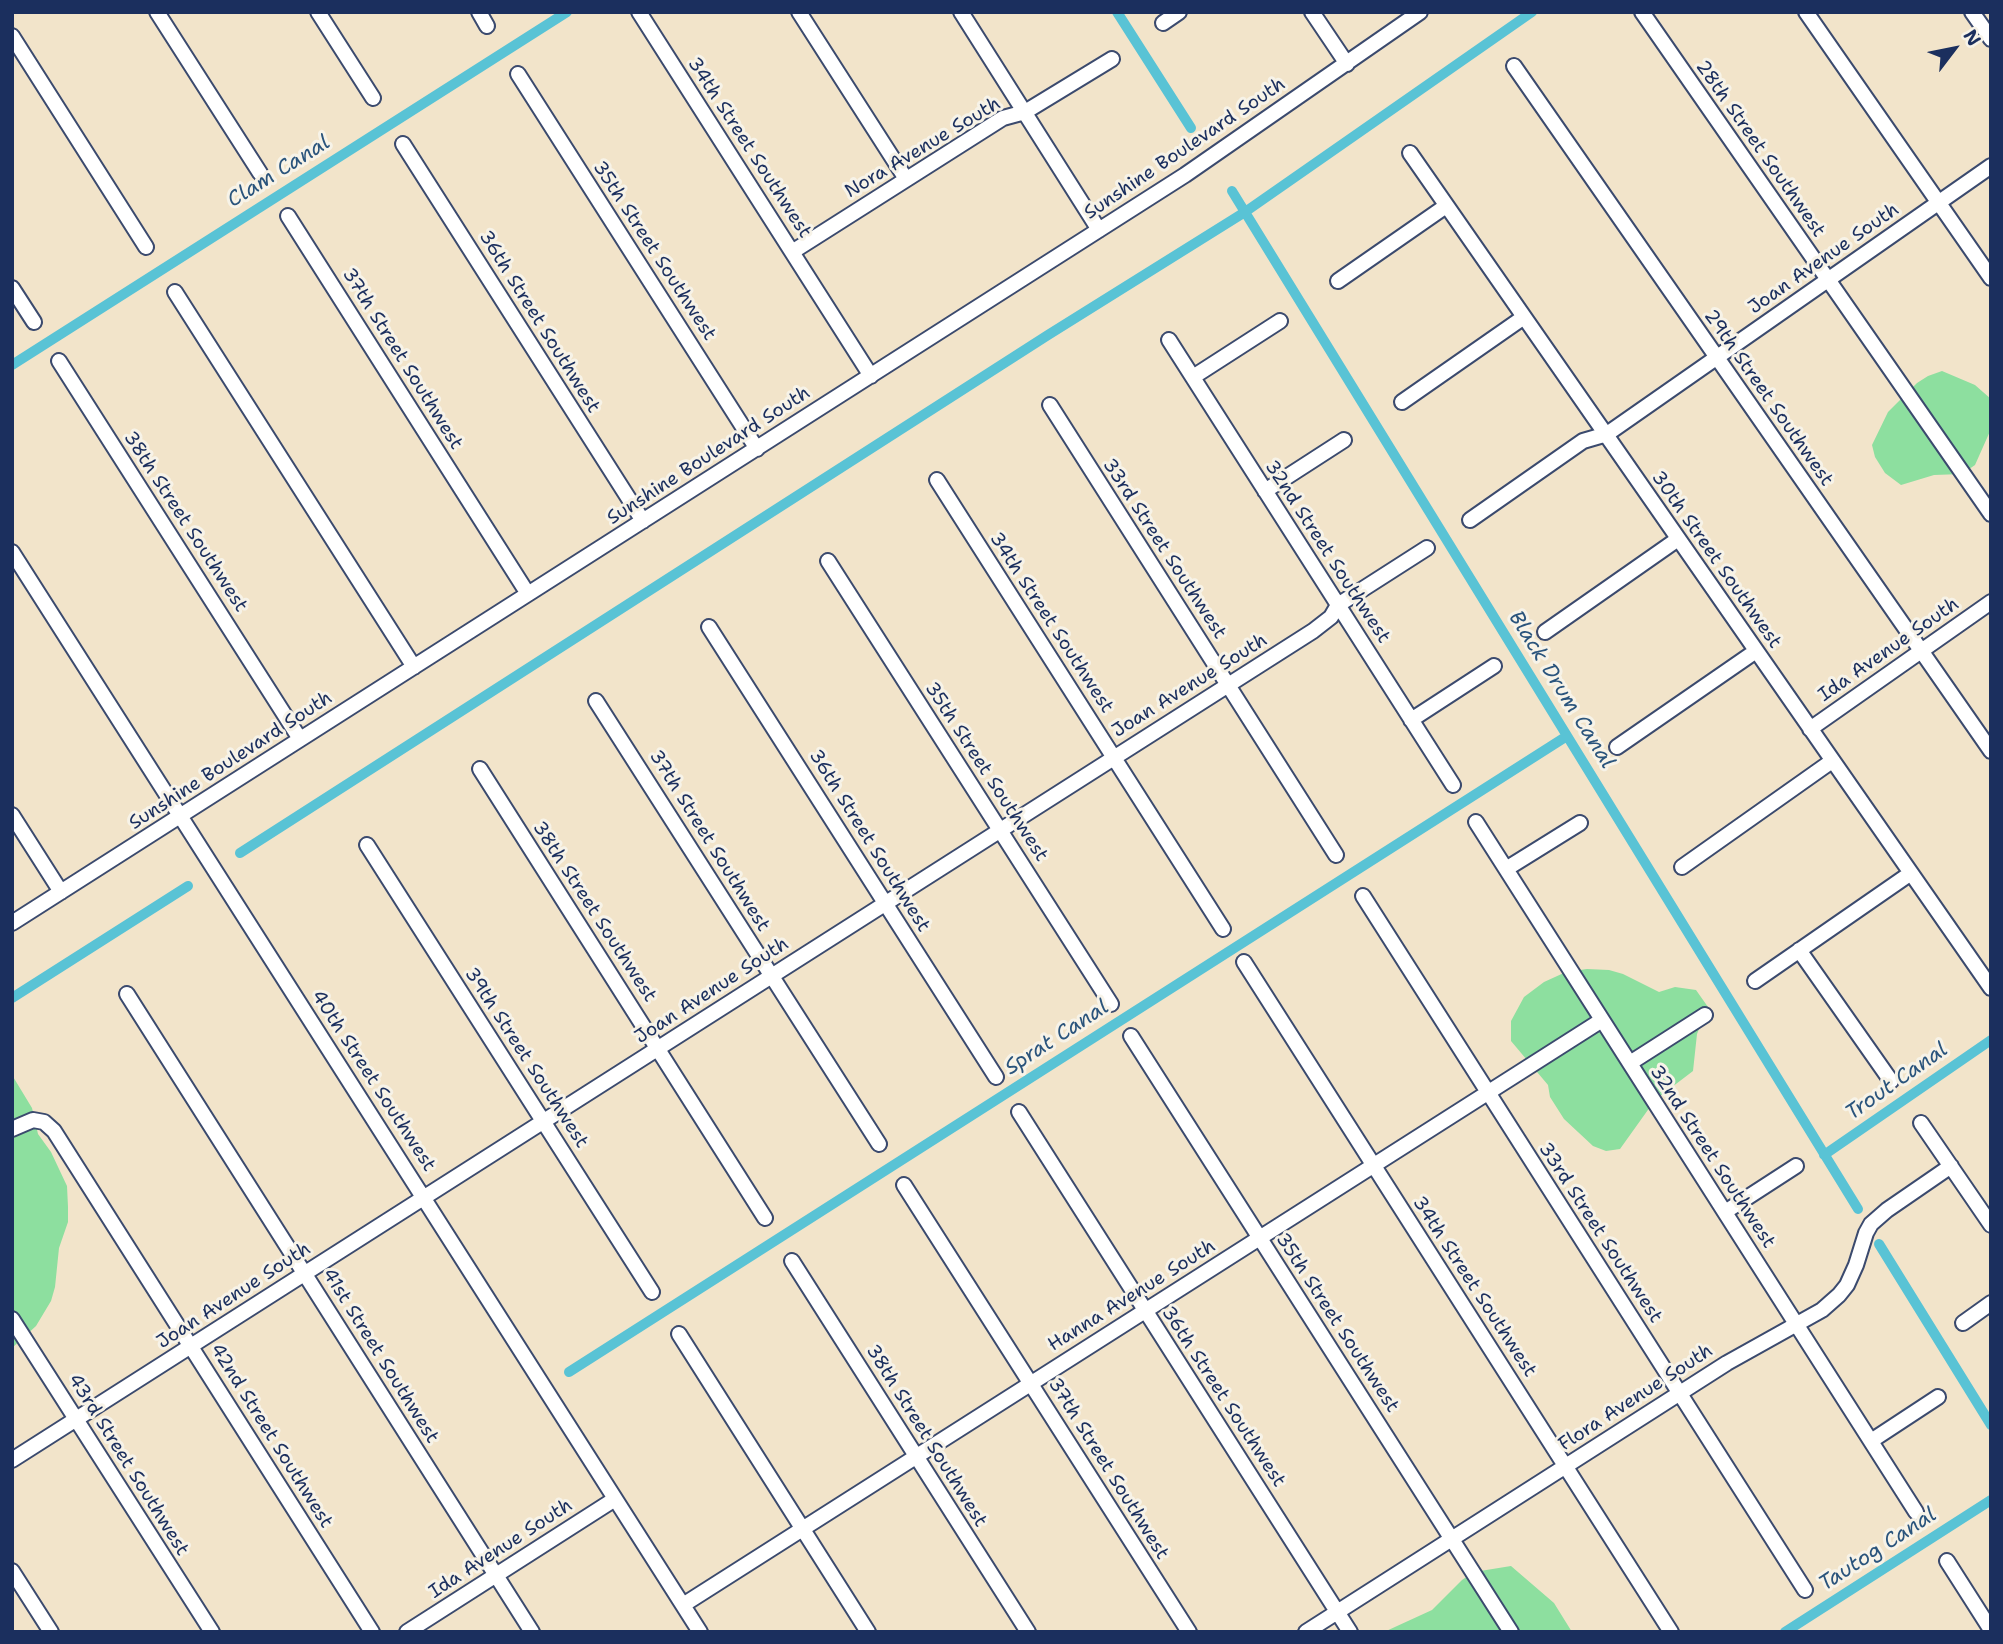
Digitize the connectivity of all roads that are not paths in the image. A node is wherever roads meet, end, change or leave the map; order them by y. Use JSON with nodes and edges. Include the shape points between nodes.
{"nodes":[{"id":1,"x":157,"y":12,"type":"edge"},
{"id":2,"x":318,"y":12,"type":"edge"},
{"id":3,"x":479,"y":12,"type":"edge"},
{"id":4,"x":639,"y":12,"type":"edge"},
{"id":5,"x":799,"y":12,"type":"edge"},
{"id":6,"x":961,"y":12,"type":"edge"},
{"id":7,"x":1179,"y":12,"type":"edge"},
{"id":8,"x":1312,"y":12,"type":"edge"},
{"id":9,"x":1420,"y":12,"type":"edge"},
{"id":10,"x":1642,"y":12,"type":"edge"},
{"id":11,"x":1806,"y":12,"type":"edge"},
{"id":12,"x":1972,"y":12,"type":"edge"},
{"id":13,"x":1163,"y":23,"type":"dead end"},
{"id":14,"x":487,"y":26,"type":"dead end"},
{"id":15,"x":12,"y":36,"type":"edge"},
{"id":16,"x":1991,"y":39,"type":"edge"},
{"id":17,"x":1112,"y":59,"type":"dead end"},
{"id":18,"x":1347,"y":64,"type":"junction"},
{"id":19,"x":1514,"y":66,"type":"dead end"},
{"id":20,"x":518,"y":74,"type":"dead end"},
{"id":21,"x":373,"y":98,"type":"dead end"},
{"id":22,"x":1025,"y":112,"type":"junction"},
{"id":23,"x":403,"y":144,"type":"dead end"},
{"id":24,"x":1410,"y":153,"type":"dead end"},
{"id":25,"x":1991,"y":166,"type":"edge"},
{"id":26,"x":260,"y":173,"type":"dead end"},
{"id":27,"x":906,"y":179,"type":"junction"},
{"id":28,"x":1939,"y":202,"type":"junction"},
{"id":29,"x":1446,"y":206,"type":"junction"},
{"id":30,"x":288,"y":216,"type":"dead end"},
{"id":31,"x":1099,"y":230,"type":"junction"},
{"id":32,"x":146,"y":247,"type":"dead end"},
{"id":33,"x":792,"y":252,"type":"junction"},
{"id":34,"x":1991,"y":278,"type":"edge"},
{"id":35,"x":1828,"y":280,"type":"junction"},
{"id":36,"x":1338,"y":281,"type":"dead end"},
{"id":37,"x":12,"y":288,"type":"edge"},
{"id":38,"x":176,"y":292,"type":"dead end"},
{"id":39,"x":1524,"y":317,"type":"junction"},
{"id":40,"x":1280,"y":321,"type":"dead end"},
{"id":41,"x":34,"y":322,"type":"dead end"},
{"id":42,"x":1169,"y":340,"type":"dead end"},
{"id":43,"x":1717,"y":357,"type":"junction"},
{"id":44,"x":59,"y":361,"type":"dead end"},
{"id":45,"x":871,"y":376,"type":"junction"},
{"id":46,"x":1193,"y":377,"type":"junction"},
{"id":47,"x":1402,"y":402,"type":"dead end"},
{"id":48,"x":1050,"y":405,"type":"dead end"},
{"id":49,"x":1607,"y":434,"type":"junction"},
{"id":50,"x":1344,"y":440,"type":"dead end"},
{"id":51,"x":757,"y":449,"type":"junction"},
{"id":52,"x":937,"y":480,"type":"dead end"},
{"id":53,"x":1265,"y":491,"type":"junction"},
{"id":54,"x":1991,"y":514,"type":"edge"},
{"id":55,"x":1470,"y":520,"type":"dead end"},
{"id":56,"x":643,"y":522,"type":"junction"},
{"id":57,"x":1678,"y":539,"type":"junction"},
{"id":58,"x":1427,"y":548,"type":"dead end"},
{"id":59,"x":14,"y":559,"type":"edge"},
{"id":60,"x":828,"y":561,"type":"dead end"},
{"id":61,"x":528,"y":594,"type":"junction"},
{"id":62,"x":1991,"y":602,"type":"edge"},
{"id":63,"x":1338,"y":605,"type":"junction"},
{"id":64,"x":709,"y":627,"type":"dead end"},
{"id":65,"x":1545,"y":632,"type":"dead end"},
{"id":66,"x":1756,"y":651,"type":"junction"},
{"id":67,"x":1921,"y":651,"type":"junction"},
{"id":68,"x":1494,"y":666,"type":"dead end"},
{"id":69,"x":414,"y":667,"type":"junction"},
{"id":70,"x":1229,"y":685,"type":"junction"},
{"id":71,"x":596,"y":701,"type":"dead end"},
{"id":72,"x":1411,"y":720,"type":"junction"},
{"id":73,"x":1810,"y":729,"type":"junction"},
{"id":74,"x":300,"y":739,"type":"junction"},
{"id":75,"x":1617,"y":747,"type":"dead end"},
{"id":76,"x":1991,"y":751,"type":"edge"},
{"id":77,"x":1114,"y":757,"type":"junction"},
{"id":78,"x":1832,"y":761,"type":"junction"},
{"id":79,"x":480,"y":769,"type":"dead end"},
{"id":80,"x":1453,"y":785,"type":"dead end"},
{"id":81,"x":12,"y":814,"type":"edge"},
{"id":82,"x":181,"y":816,"type":"junction"},
{"id":83,"x":1476,"y":822,"type":"dead end"},
{"id":84,"x":1580,"y":824,"type":"dead end"},
{"id":85,"x":1000,"y":830,"type":"junction"},
{"id":86,"x":367,"y":845,"type":"dead end"},
{"id":87,"x":1336,"y":855,"type":"dead end"},
{"id":88,"x":1682,"y":867,"type":"dead end"},
{"id":89,"x":1506,"y":869,"type":"junction"},
{"id":90,"x":1911,"y":873,"type":"junction"},
{"id":91,"x":61,"y":892,"type":"junction"},
{"id":92,"x":1363,"y":896,"type":"dead end"},
{"id":93,"x":886,"y":903,"type":"junction"},
{"id":94,"x":12,"y":923,"type":"edge"},
{"id":95,"x":1223,"y":929,"type":"dead end"},
{"id":96,"x":1799,"y":950,"type":"junction"},
{"id":97,"x":1244,"y":962,"type":"dead end"},
{"id":98,"x":772,"y":976,"type":"junction"},
{"id":99,"x":1755,"y":981,"type":"dead end"},
{"id":100,"x":1991,"y":988,"type":"edge"},
{"id":101,"x":127,"y":994,"type":"dead end"},
{"id":102,"x":1111,"y":1004,"type":"dead end"},
{"id":103,"x":1705,"y":1015,"type":"dead end"},
{"id":104,"x":1602,"y":1020,"type":"junction"},
{"id":105,"x":1131,"y":1036,"type":"dead end"},
{"id":106,"x":658,"y":1048,"type":"junction"},
{"id":107,"x":1630,"y":1063,"type":"junction"},
{"id":108,"x":996,"y":1077,"type":"dead end"},
{"id":109,"x":1891,"y":1082,"type":"dead end"},
{"id":110,"x":1488,"y":1093,"type":"junction"},
{"id":111,"x":1019,"y":1112,"type":"dead end"},
{"id":112,"x":544,"y":1122,"type":"junction"},
{"id":113,"x":1921,"y":1123,"type":"dead end"},
{"id":114,"x":12,"y":1129,"type":"edge"},
{"id":115,"x":879,"y":1144,"type":"dead end"},
{"id":116,"x":1374,"y":1165,"type":"junction"},
{"id":117,"x":1796,"y":1166,"type":"dead end"},
{"id":118,"x":1951,"y":1166,"type":"junction"},
{"id":119,"x":904,"y":1185,"type":"dead end"},
{"id":120,"x":424,"y":1198,"type":"junction"},
{"id":121,"x":1725,"y":1212,"type":"junction"},
{"id":122,"x":765,"y":1218,"type":"dead end"},
{"id":123,"x":1991,"y":1224,"type":"edge"},
{"id":124,"x":1260,"y":1238,"type":"junction"},
{"id":125,"x":792,"y":1261,"type":"dead end"},
{"id":126,"x":305,"y":1274,"type":"junction"},
{"id":127,"x":652,"y":1292,"type":"dead end"},
{"id":128,"x":1991,"y":1303,"type":"edge"},
{"id":129,"x":1145,"y":1311,"type":"junction"},
{"id":130,"x":12,"y":1319,"type":"edge"},
{"id":131,"x":1963,"y":1322,"type":"dead end"},
{"id":132,"x":1797,"y":1325,"type":"junction"},
{"id":133,"x":679,"y":1334,"type":"dead end"},
{"id":134,"x":191,"y":1346,"type":"junction"},
{"id":135,"x":1031,"y":1384,"type":"junction"},
{"id":136,"x":1680,"y":1394,"type":"junction"},
{"id":137,"x":1938,"y":1397,"type":"dead end"},
{"id":138,"x":76,"y":1419,"type":"junction"},
{"id":139,"x":1871,"y":1441,"type":"junction"},
{"id":140,"x":916,"y":1457,"type":"junction"},
{"id":141,"x":12,"y":1460,"type":"edge"},
{"id":142,"x":1566,"y":1466,"type":"junction"},
{"id":143,"x":615,"y":1499,"type":"junction"},
{"id":144,"x":1916,"y":1512,"type":"dead end"},
{"id":145,"x":803,"y":1529,"type":"junction"},
{"id":146,"x":1451,"y":1539,"type":"junction"},
{"id":147,"x":1947,"y":1561,"type":"dead end"},
{"id":148,"x":12,"y":1571,"type":"edge"},
{"id":149,"x":496,"y":1575,"type":"junction"},
{"id":150,"x":1805,"y":1590,"type":"dead end"},
{"id":151,"x":683,"y":1605,"type":"junction"},
{"id":152,"x":1338,"y":1612,"type":"junction"},
{"id":153,"x":1991,"y":1630,"type":"edge"},
{"id":154,"x":51,"y":1632,"type":"edge"},
{"id":155,"x":212,"y":1632,"type":"edge"},
{"id":156,"x":372,"y":1632,"type":"edge"},
{"id":157,"x":407,"y":1632,"type":"edge"},
{"id":158,"x":532,"y":1632,"type":"edge"},
{"id":159,"x":700,"y":1632,"type":"edge"},
{"id":160,"x":869,"y":1632,"type":"edge"},
{"id":161,"x":1028,"y":1632,"type":"edge"},
{"id":162,"x":1189,"y":1632,"type":"edge"},
{"id":163,"x":1306,"y":1632,"type":"edge"},
{"id":164,"x":1350,"y":1632,"type":"edge"},
{"id":165,"x":1510,"y":1632,"type":"edge"},
{"id":166,"x":1671,"y":1632,"type":"edge"}],
"edges":[{"from":1,"to":26,"type":"street"},
{"from":2,"to":21,"type":"street"},
{"from":3,"to":14,"type":"street"},
{"from":4,"to":33,"type":"street","name":"34th Street Southwest"},
{"from":5,"to":27,"type":"street"},
{"from":6,"to":22,"type":"street"},
{"from":7,"to":13,"type":"street"},
{"from":8,"to":18,"type":"street"},
{"from":9,"to":18,"type":"street","name":"Sunshine Boulevard South"},
{"from":10,"to":35,"type":"street","name":"28th Street Southwest"},
{"from":11,"to":28,"type":"street"},
{"from":12,"to":16,"type":"street"},
{"from":15,"to":32,"type":"street"},
{"from":17,"to":22,"type":"street","name":"Nora Avenue South"},
{"from":18,"to":31,"type":"street","name":"Sunshine Boulevard South"},
{"from":19,"to":43,"type":"street","name":"29th Street Southwest"},
{"from":20,"to":51,"type":"street","name":"35th Street Southwest"},
{"from":22,"to":27,"type":"street","name":"Nora Avenue South","via":[[1003,118]]},
{"from":22,"to":31,"type":"street"},
{"from":23,"to":56,"type":"street","name":"36th Street Southwest"},
{"from":24,"to":29,"type":"street","name":"30th Street Southwest"},
{"from":25,"to":28,"type":"street","name":"Joan Avenue South"},
{"from":27,"to":33,"type":"street","name":"Nora Avenue South"},
{"from":28,"to":34,"type":"street"},
{"from":28,"to":35,"type":"street","name":"Joan Avenue South"},
{"from":29,"to":36,"type":"street"},
{"from":29,"to":39,"type":"street","name":"30th Street Southwest"},
{"from":30,"to":61,"type":"street","name":"37th Street Southwest"},
{"from":31,"to":45,"type":"street","name":"Sunshine Boulevard South"},
{"from":33,"to":45,"type":"street","name":"34th Street Southwest"},
{"from":35,"to":43,"type":"street","name":"Joan Avenue South"},
{"from":35,"to":54,"type":"street","name":"28th Street Southwest"},
{"from":37,"to":41,"type":"street"},
{"from":38,"to":69,"type":"street"},
{"from":39,"to":47,"type":"street"},
{"from":39,"to":49,"type":"street","name":"30th Street Southwest"},
{"from":40,"to":46,"type":"street"},
{"from":42,"to":46,"type":"street","name":"32nd Street Southwest"},
{"from":43,"to":49,"type":"street","name":"Joan Avenue South"},
{"from":43,"to":67,"type":"street","name":"29th Street Southwest"},
{"from":44,"to":74,"type":"street","name":"38th Street Southwest"},
{"from":45,"to":51,"type":"street","name":"Sunshine Boulevard South"},
{"from":46,"to":53,"type":"street","name":"32nd Street Southwest"},
{"from":48,"to":70,"type":"street","name":"33rd Street Southwest"},
{"from":49,"to":55,"type":"street","name":"Joan Avenue South","via":[[1583,441]]},
{"from":49,"to":57,"type":"street","name":"30th Street Southwest"},
{"from":50,"to":53,"type":"street"},
{"from":51,"to":56,"type":"street","name":"Sunshine Boulevard South"},
{"from":52,"to":77,"type":"street","name":"34th Street Southwest"},
{"from":53,"to":63,"type":"street","name":"32nd Street Southwest"},
{"from":56,"to":61,"type":"street","name":"Sunshine Boulevard South"},
{"from":57,"to":65,"type":"street"},
{"from":57,"to":66,"type":"street","name":"30th Street Southwest"},
{"from":58,"to":63,"type":"street","name":"Joan Avenue South"},
{"from":59,"to":82,"type":"street","name":"40th Street Southwest"},
{"from":60,"to":85,"type":"street","name":"35th Street Southwest"},
{"from":61,"to":69,"type":"street","name":"Sunshine Boulevard South"},
{"from":62,"to":67,"type":"street","name":"Ida Avenue South"},
{"from":63,"to":70,"type":"street","name":"Joan Avenue South","via":[[1322,624]]},
{"from":63,"to":72,"type":"street","name":"32nd Street Southwest"},
{"from":64,"to":93,"type":"street","name":"36th Street Southwest"},
{"from":66,"to":73,"type":"street","name":"30th Street Southwest"},
{"from":66,"to":75,"type":"street"},
{"from":67,"to":73,"type":"street","name":"Ida Avenue South"},
{"from":67,"to":76,"type":"street","name":"29th Street Southwest"},
{"from":68,"to":72,"type":"street"},
{"from":69,"to":74,"type":"street","name":"Sunshine Boulevard South"},
{"from":70,"to":77,"type":"street","name":"Joan Avenue South"},
{"from":70,"to":87,"type":"street","name":"33rd Street Southwest"},
{"from":71,"to":98,"type":"street","name":"37th Street Southwest"},
{"from":72,"to":80,"type":"street","name":"32nd Street Southwest"},
{"from":73,"to":78,"type":"street","name":"30th Street Southwest"},
{"from":74,"to":82,"type":"street","name":"Sunshine Boulevard South"},
{"from":77,"to":85,"type":"street","name":"Joan Avenue South"},
{"from":77,"to":95,"type":"street","name":"34th Street Southwest"},
{"from":78,"to":88,"type":"street"},
{"from":78,"to":90,"type":"street","name":"30th Street Southwest"},
{"from":79,"to":106,"type":"street","name":"38th Street Southwest"},
{"from":81,"to":91,"type":"street"},
{"from":82,"to":91,"type":"street","name":"Sunshine Boulevard South"},
{"from":82,"to":120,"type":"street","name":"40th Street Southwest"},
{"from":83,"to":89,"type":"street","name":"32nd Street Southwest"},
{"from":84,"to":89,"type":"street"},
{"from":85,"to":93,"type":"street","name":"Joan Avenue South"},
{"from":85,"to":102,"type":"street","name":"35th Street Southwest"},
{"from":86,"to":112,"type":"street","name":"39th Street Southwest"},
{"from":89,"to":104,"type":"street","name":"32nd Street Southwest"},
{"from":90,"to":96,"type":"street"},
{"from":90,"to":100,"type":"street","name":"30th Street Southwest"},
{"from":91,"to":94,"type":"street","name":"Sunshine Boulevard South"},
{"from":92,"to":110,"type":"street","name":"33rd Street Southwest"},
{"from":93,"to":98,"type":"street","name":"Joan Avenue South"},
{"from":93,"to":108,"type":"street","name":"36th Street Southwest"},
{"from":96,"to":99,"type":"street"},
{"from":96,"to":109,"type":"street"},
{"from":97,"to":116,"type":"street","name":"34th Street Southwest"},
{"from":98,"to":106,"type":"street","name":"Joan Avenue South"},
{"from":98,"to":115,"type":"street","name":"37th Street Southwest"},
{"from":101,"to":126,"type":"street","name":"41st Street Southwest"},
{"from":103,"to":107,"type":"street"},
{"from":104,"to":107,"type":"street","name":"32nd Street Southwest"},
{"from":104,"to":110,"type":"street","name":"Hanna Avenue South"},
{"from":105,"to":124,"type":"street","name":"35th Street Southwest"},
{"from":106,"to":112,"type":"street","name":"Joan Avenue South"},
{"from":106,"to":122,"type":"street","name":"38th Street Southwest"},
{"from":107,"to":121,"type":"street","name":"32nd Street Southwest"},
{"from":110,"to":116,"type":"street","name":"Hanna Avenue South"},
{"from":110,"to":136,"type":"street","name":"33rd Street Southwest"},
{"from":111,"to":129,"type":"street","name":"36th Street Southwest"},
{"from":112,"to":120,"type":"street","name":"Joan Avenue South"},
{"from":112,"to":127,"type":"street","name":"39th Street Southwest"},
{"from":113,"to":118,"type":"street"},
{"from":114,"to":134,"type":"street","name":"42nd Street Southwest","via":[[33,1120],[54,1131]]},
{"from":116,"to":124,"type":"street","name":"Hanna Avenue South"},
{"from":116,"to":142,"type":"street","name":"34th Street Southwest"},
{"from":117,"to":121,"type":"street"},
{"from":118,"to":123,"type":"street"},
{"from":118,"to":132,"type":"street","name":"Flora Avenue South","via":[[1878,1217],[1866,1233],[1852,1275],[1839,1295]]},
{"from":119,"to":135,"type":"street","name":"37th Street Southwest"},
{"from":120,"to":126,"type":"street","name":"Joan Avenue South"},
{"from":120,"to":143,"type":"street","name":"40th Street Southwest"},
{"from":121,"to":132,"type":"street","name":"32nd Street Southwest"},
{"from":124,"to":129,"type":"street","name":"Hanna Avenue South"},
{"from":124,"to":146,"type":"street","name":"35th Street Southwest"},
{"from":125,"to":140,"type":"street","name":"38th Street Southwest"},
{"from":126,"to":134,"type":"street","name":"Joan Avenue South"},
{"from":126,"to":149,"type":"street","name":"41st Street Southwest"},
{"from":128,"to":131,"type":"street"},
{"from":129,"to":135,"type":"street","name":"Hanna Avenue South"},
{"from":129,"to":152,"type":"street","name":"36th Street Southwest"},
{"from":130,"to":138,"type":"street","name":"43rd Street Southwest"},
{"from":132,"to":136,"type":"street","name":"Flora Avenue South"},
{"from":132,"to":139,"type":"street","name":"32nd Street Southwest"},
{"from":133,"to":145,"type":"street"},
{"from":134,"to":138,"type":"street","name":"Joan Avenue South"},
{"from":134,"to":156,"type":"street","name":"42nd Street Southwest"},
{"from":135,"to":140,"type":"street","name":"Hanna Avenue South"},
{"from":135,"to":162,"type":"street","name":"37th Street Southwest"},
{"from":136,"to":142,"type":"street","name":"Flora Avenue South"},
{"from":136,"to":150,"type":"street","name":"33rd Street Southwest"},
{"from":137,"to":139,"type":"street"},
{"from":138,"to":141,"type":"street","name":"Joan Avenue South"},
{"from":138,"to":155,"type":"street","name":"43rd Street Southwest"},
{"from":139,"to":144,"type":"street","name":"32nd Street Southwest"},
{"from":140,"to":145,"type":"street","name":"Hanna Avenue South"},
{"from":140,"to":161,"type":"street","name":"38th Street Southwest"},
{"from":142,"to":146,"type":"street","name":"Flora Avenue South"},
{"from":142,"to":166,"type":"street","name":"34th Street Southwest"},
{"from":143,"to":149,"type":"street","name":"Ida Avenue South"},
{"from":143,"to":151,"type":"street","name":"40th Street Southwest"},
{"from":145,"to":151,"type":"street","name":"Hanna Avenue South"},
{"from":145,"to":160,"type":"street"},
{"from":146,"to":152,"type":"street","name":"Flora Avenue South"},
{"from":146,"to":165,"type":"street","name":"35th Street Southwest"},
{"from":147,"to":153,"type":"street"},
{"from":148,"to":154,"type":"street"},
{"from":149,"to":157,"type":"street","name":"Ida Avenue South"},
{"from":149,"to":158,"type":"street","name":"41st Street Southwest"},
{"from":151,"to":159,"type":"street","name":"40th Street Southwest"},
{"from":152,"to":163,"type":"street","name":"Flora Avenue South"},
{"from":152,"to":164,"type":"street","name":"36th Street Southwest"}]}
